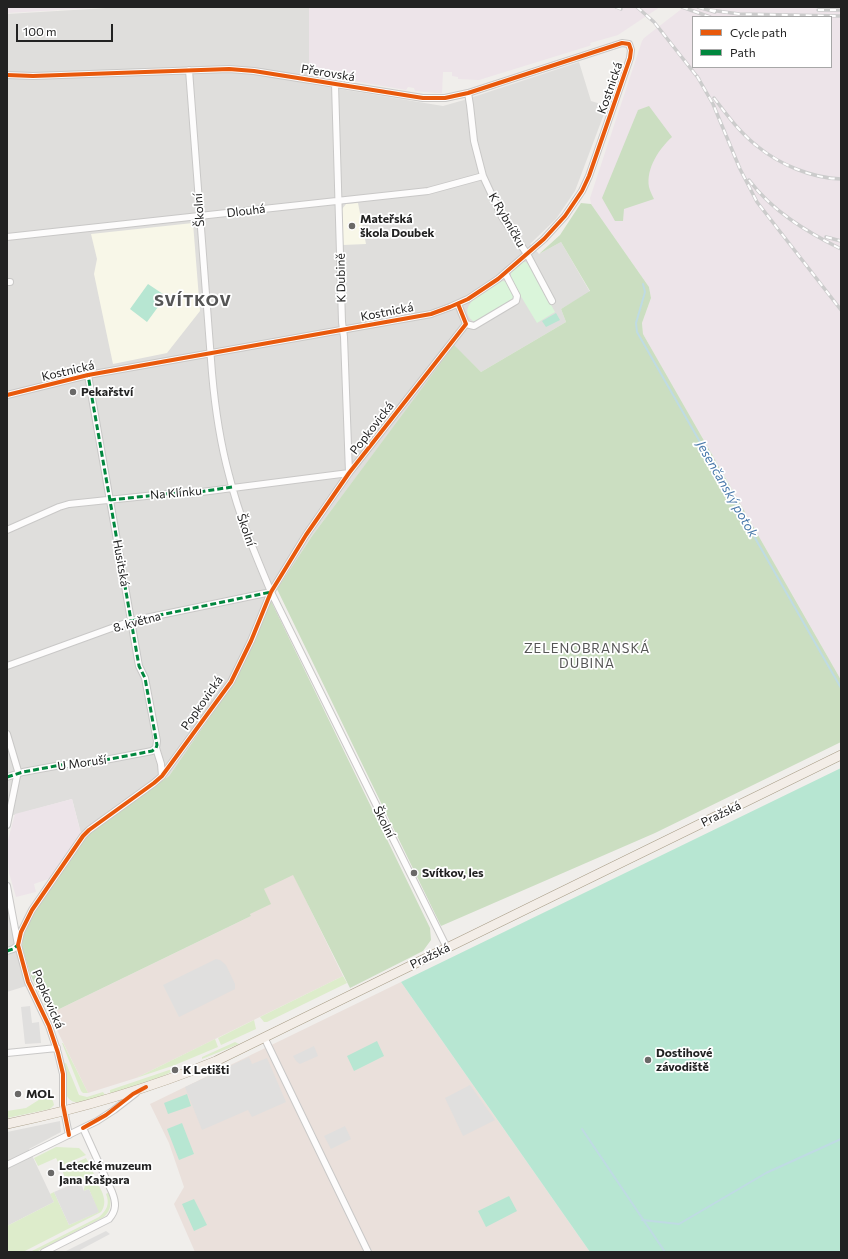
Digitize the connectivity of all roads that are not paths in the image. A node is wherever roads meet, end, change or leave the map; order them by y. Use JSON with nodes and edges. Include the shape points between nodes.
{"nodes":[{"id":1,"x":631,"y":52,"type":"joint"},
{"id":2,"x":189,"y":70,"type":"junction"},
{"id":3,"x":7,"y":75,"type":"edge"},
{"id":4,"x":335,"y":84,"type":"junction"},
{"id":5,"x":468,"y":93,"type":"junction"},
{"id":6,"x":483,"y":176,"type":"junction"},
{"id":7,"x":339,"y":200,"type":"junction"},
{"id":8,"x":199,"y":216,"type":"junction"},
{"id":9,"x":7,"y":237,"type":"edge"},
{"id":10,"x":527,"y":254,"type":"junction"},
{"id":11,"x":505,"y":273,"type":"junction"},
{"id":12,"x":552,"y":301,"type":"dead end"},
{"id":13,"x":458,"y":304,"type":"junction"},
{"id":14,"x":466,"y":324,"type":"junction"},
{"id":15,"x":344,"y":330,"type":"junction"},
{"id":16,"x":210,"y":353,"type":"junction"},
{"id":17,"x":88,"y":375,"type":"junction"},
{"id":18,"x":7,"y":395,"type":"edge"},
{"id":19,"x":350,"y":472,"type":"junction"},
{"id":20,"x":232,"y":487,"type":"junction"},
{"id":21,"x":110,"y":500,"type":"junction"},
{"id":22,"x":7,"y":530,"type":"edge"},
{"id":23,"x":271,"y":592,"type":"junction"},
{"id":24,"x":131,"y":621,"type":"junction"},
{"id":25,"x":7,"y":666,"type":"edge"},
{"id":26,"x":7,"y":734,"type":"edge"},
{"id":27,"x":156,"y":748,"type":"junction"},
{"id":28,"x":841,"y":755,"type":"edge"},
{"id":29,"x":159,"y":758,"type":"junction"},
{"id":30,"x":172,"y":763,"type":"junction"},
{"id":31,"x":18,"y":773,"type":"junction"},
{"id":32,"x":162,"y":776,"type":"junction"},
{"id":33,"x":7,"y":777,"type":"edge"},
{"id":34,"x":7,"y":825,"type":"edge"},
{"id":35,"x":7,"y":886,"type":"edge"},
{"id":36,"x":18,"y":945,"type":"junction"},
{"id":37,"x":446,"y":948,"type":"junction"},
{"id":38,"x":7,"y":951,"type":"edge"},
{"id":39,"x":264,"y":1037,"type":"junction"},
{"id":40,"x":57,"y":1048,"type":"junction"},
{"id":41,"x":7,"y":1053,"type":"edge"},
{"id":42,"x":146,"y":1087,"type":"junction"},
{"id":43,"x":64,"y":1112,"type":"junction"},
{"id":44,"x":7,"y":1124,"type":"edge"},
{"id":45,"x":83,"y":1128,"type":"junction"},
{"id":46,"x":69,"y":1135,"type":"junction"},
{"id":47,"x":7,"y":1166,"type":"edge"},
{"id":48,"x":44,"y":1252,"type":"edge"},
{"id":49,"x":368,"y":1252,"type":"edge"}],
"edges":[{"from":1,"to":5,"type":"street","name":"Přerovská","via":[[628,43],[622,43]]},
{"from":1,"to":10,"type":"street","name":"Kostnická","via":[[590,176],[565,216]]},
{"from":2,"to":3,"type":"street","name":"Přerovská"},
{"from":2,"to":4,"type":"street","name":"Přerovská","via":[[243,70]]},
{"from":2,"to":8,"type":"street","name":"Školní"},
{"from":4,"to":5,"type":"street","name":"Přerovská","via":[[431,99]]},
{"from":4,"to":7,"type":"street","name":"K Dubině"},
{"from":5,"to":6,"type":"street","name":"K Rybníčku","via":[[474,141]]},
{"from":6,"to":7,"type":"street","name":"Dlouhá","via":[[433,190]]},
{"from":6,"to":10,"type":"street","name":"K Rybníčku","via":[[502,217]]},
{"from":7,"to":8,"type":"street","name":"Dlouhá"},
{"from":7,"to":15,"type":"street","name":"K Dubině"},
{"from":8,"to":9,"type":"street","name":"Dlouhá"},
{"from":8,"to":16,"type":"street","name":"Školní"},
{"from":10,"to":11,"type":"street","name":"Kostnická"},
{"from":10,"to":12,"type":"street"},
{"from":11,"to":13,"type":"street","name":"Kostnická"},
{"from":11,"to":14,"type":"street","via":[[517,296],[516,301],[474,326]]},
{"from":13,"to":14,"type":"street"},
{"from":13,"to":15,"type":"street","name":"Kostnická","via":[[431,314]]},
{"from":14,"to":19,"type":"street","name":"Popkovická"},
{"from":15,"to":16,"type":"street","name":"Kostnická"},
{"from":15,"to":19,"type":"street","name":"K Dubině"},
{"from":16,"to":17,"type":"street","name":"Kostnická"},
{"from":16,"to":20,"type":"street","name":"Školní","via":[[218,422]]},
{"from":17,"to":18,"type":"street","name":"Kostnická"},
{"from":17,"to":21,"type":"street","name":"Husitská"},
{"from":19,"to":20,"type":"street","name":"Na Klínku"},
{"from":19,"to":23,"type":"street","name":"Popkovická","via":[[306,535]]},
{"from":20,"to":21,"type":"street","name":"Na Klínku"},
{"from":20,"to":23,"type":"street","name":"Školní","via":[[247,534]]},
{"from":21,"to":22,"type":"street","name":"Na Klínku","via":[[64,505]]},
{"from":21,"to":24,"type":"street","name":"Husitská"},
{"from":23,"to":24,"type":"street","name":"8. května"},
{"from":23,"to":30,"type":"street","name":"Popkovická","via":[[231,682]]},
{"from":23,"to":37,"type":"street","name":"Školní"},
{"from":24,"to":25,"type":"street","name":"8. května"},
{"from":24,"to":27,"type":"street","name":"Husitská","via":[[145,678],[157,741]]},
{"from":26,"to":31,"type":"street"},
{"from":27,"to":29,"type":"street","name":"Husitská"},
{"from":27,"to":31,"type":"street","name":"U Moruší","via":[[152,751],[84,764],[72,763]]},
{"from":28,"to":37,"type":"main road","name":"Pražská"},
{"from":29,"to":30,"type":"street"},
{"from":29,"to":32,"type":"street","name":"Husitská"},
{"from":30,"to":32,"type":"street","name":"Popkovická"},
{"from":31,"to":33,"type":"street","name":"U Moruší"},
{"from":31,"to":34,"type":"street"},
{"from":32,"to":36,"type":"street","name":"Popkovická","via":[[82,836],[32,910],[21,932]]},
{"from":35,"to":36,"type":"street"},
{"from":36,"to":38,"type":"street"},
{"from":36,"to":40,"type":"street","name":"Popkovická","via":[[29,985]]},
{"from":37,"to":39,"type":"main road","name":"Pražská"},
{"from":39,"to":42,"type":"main road","name":"Pražská","via":[[216,1061]]},
{"from":39,"to":49,"type":"street"},
{"from":40,"to":41,"type":"street"},
{"from":40,"to":43,"type":"street","name":"Popkovická","via":[[63,1074]]},
{"from":42,"to":43,"type":"main road","name":"Pražská"},
{"from":42,"to":45,"type":"street","via":[[106,1116]]},
{"from":43,"to":44,"type":"main road","name":"Pražská"},
{"from":43,"to":46,"type":"street","name":"Popkovická"},
{"from":45,"to":46,"type":"street"},
{"from":45,"to":48,"type":"street","via":[[112,1192],[115,1210],[109,1218]]},
{"from":46,"to":47,"type":"street"}]}
